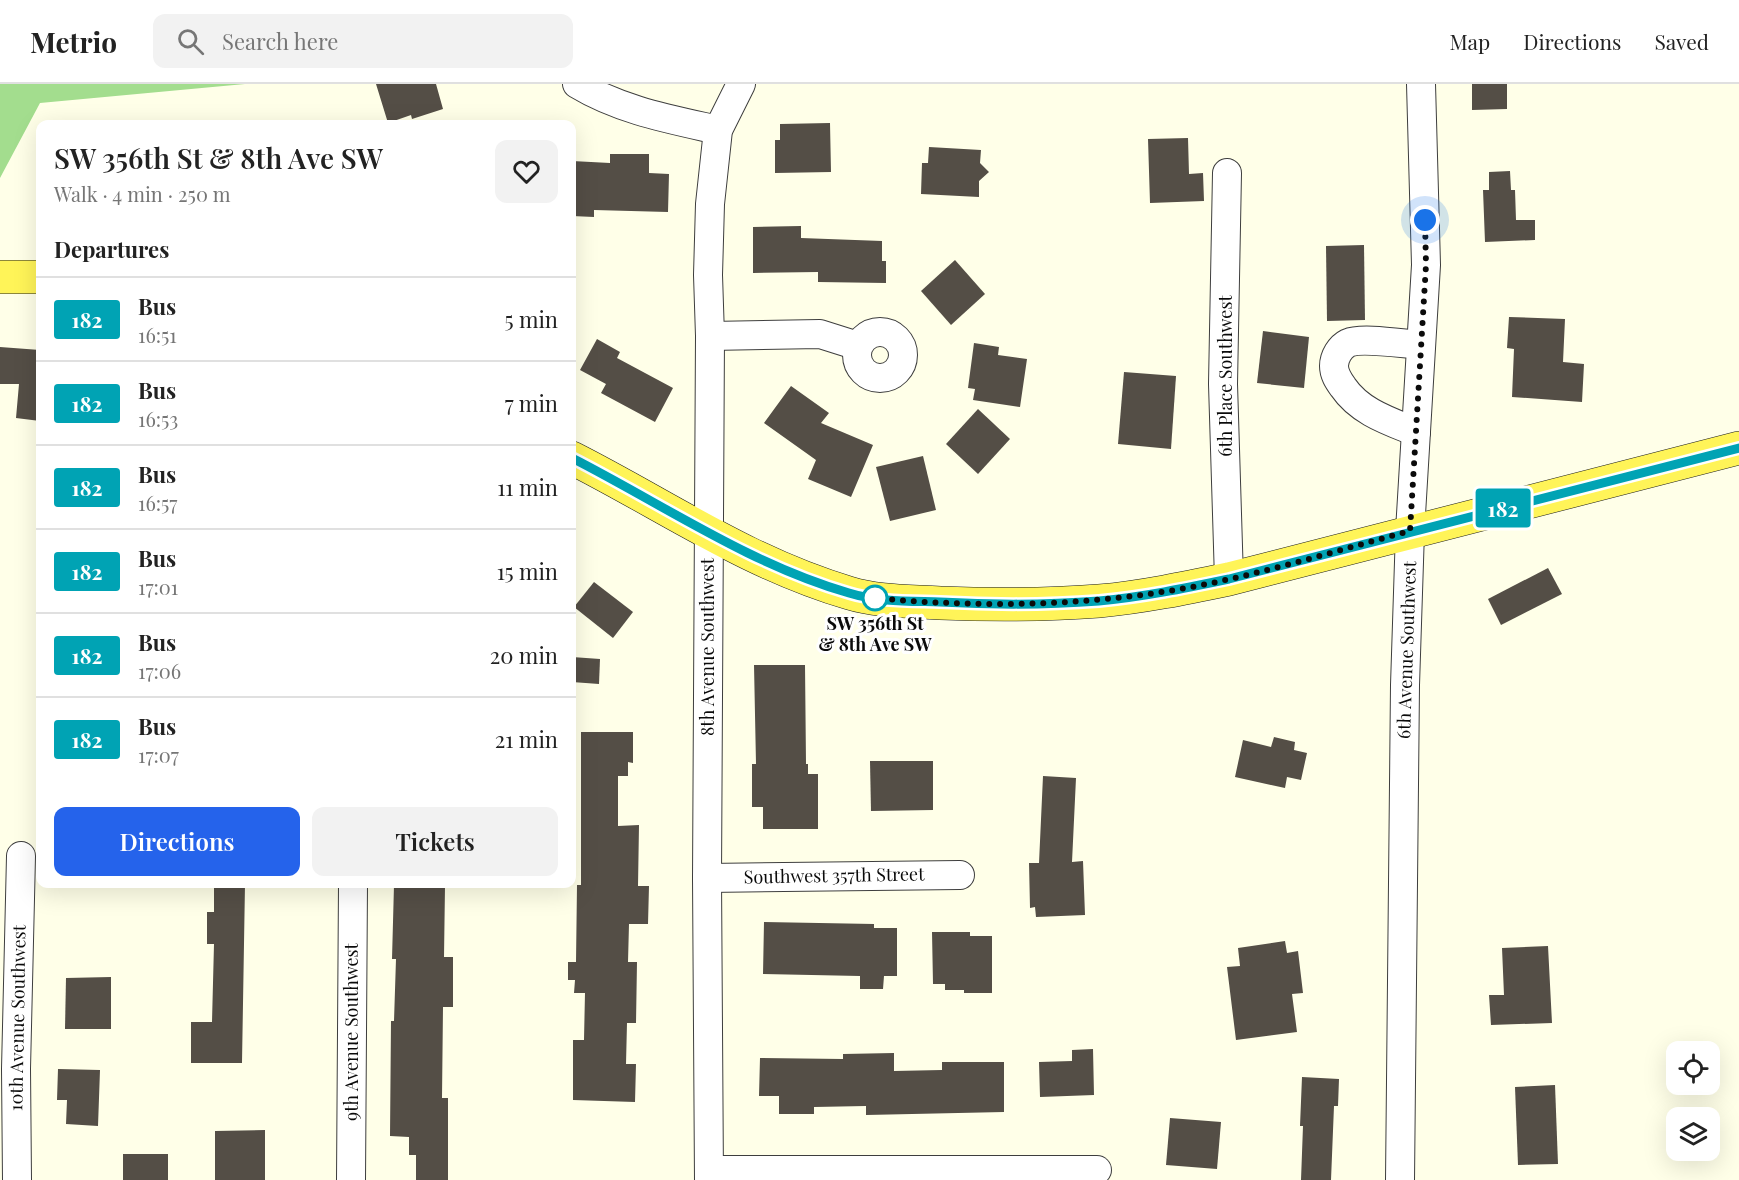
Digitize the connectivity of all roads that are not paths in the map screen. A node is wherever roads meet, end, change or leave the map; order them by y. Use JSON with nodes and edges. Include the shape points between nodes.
{"nodes":[{"id":1,"x":577,"y":84,"type":"edge"},
{"id":2,"x":741,"y":84,"type":"edge"},
{"id":3,"x":1421,"y":84,"type":"edge"},
{"id":4,"x":718,"y":130,"type":"junction"},
{"id":5,"x":1227,"y":173,"type":"dead end"},
{"id":6,"x":0,"y":277,"type":"edge"},
{"id":7,"x":36,"y":277,"type":"edge"},
{"id":8,"x":710,"y":336,"type":"junction"},
{"id":9,"x":1421,"y":345,"type":"junction"},
{"id":10,"x":858,"y":346,"type":"dead end"},
{"id":11,"x":1416,"y":432,"type":"junction"},
{"id":12,"x":1739,"y":448,"type":"edge"},
{"id":13,"x":576,"y":460,"type":"edge"},
{"id":14,"x":1410,"y":531,"type":"junction"},
{"id":15,"x":708,"y":534,"type":"junction"},
{"id":16,"x":1229,"y":579,"type":"junction"},
{"id":17,"x":21,"y":856,"type":"dead end"},
{"id":18,"x":960,"y":875,"type":"dead end"},
{"id":19,"x":707,"y":878,"type":"junction"},
{"id":20,"x":353,"y":888,"type":"edge"},
{"id":21,"x":1097,"y":1170,"type":"dead end"},
{"id":22,"x":709,"y":1175,"type":"edge"},
{"id":23,"x":17,"y":1180,"type":"edge"},
{"id":24,"x":351,"y":1180,"type":"edge"},
{"id":25,"x":1400,"y":1180,"type":"edge"}],
"edges":[{"from":1,"to":4,"type":"street","via":[[654,116]]},
{"from":2,"to":4,"type":"street","name":"8th Avenue Southwest"},
{"from":3,"to":9,"type":"street","name":"6th Avenue Southwest","via":[[1426,265]]},
{"from":4,"to":8,"type":"street","name":"8th Avenue Southwest","via":[[710,204]]},
{"from":5,"to":16,"type":"street","name":"6th Place Southwest","via":[[1223,384]]},
{"from":6,"to":7,"type":"main road"},
{"from":8,"to":10,"type":"street","via":[[820,334]]},
{"from":8,"to":15,"type":"street","name":"8th Avenue Southwest"},
{"from":9,"to":11,"type":"street","name":"6th Avenue Southwest"},
{"from":9,"to":11,"type":"street","via":[[1359,341],[1347,344],[1334,361],[1337,378],[1358,403],[1378,417]]},
{"from":11,"to":14,"type":"street","name":"6th Avenue Southwest"},
{"from":12,"to":14,"type":"main road"},
{"from":13,"to":15,"type":"main road"},
{"from":14,"to":16,"type":"main road"},
{"from":14,"to":25,"type":"street","name":"6th Avenue Southwest","via":[[1402,846]]},
{"from":15,"to":16,"type":"main road","via":[[805,578],[851,594],[896,601],[993,605],[1100,601]]},
{"from":15,"to":19,"type":"street","name":"8th Avenue Southwest"},
{"from":17,"to":23,"type":"street","name":"10th Avenue Southwest"},
{"from":18,"to":19,"type":"street","name":"Southwest 357th Street"},
{"from":19,"to":22,"type":"street","name":"8th Avenue Southwest"},
{"from":20,"to":24,"type":"street","name":"9th Avenue Southwest"},
{"from":21,"to":22,"type":"street"}]}
